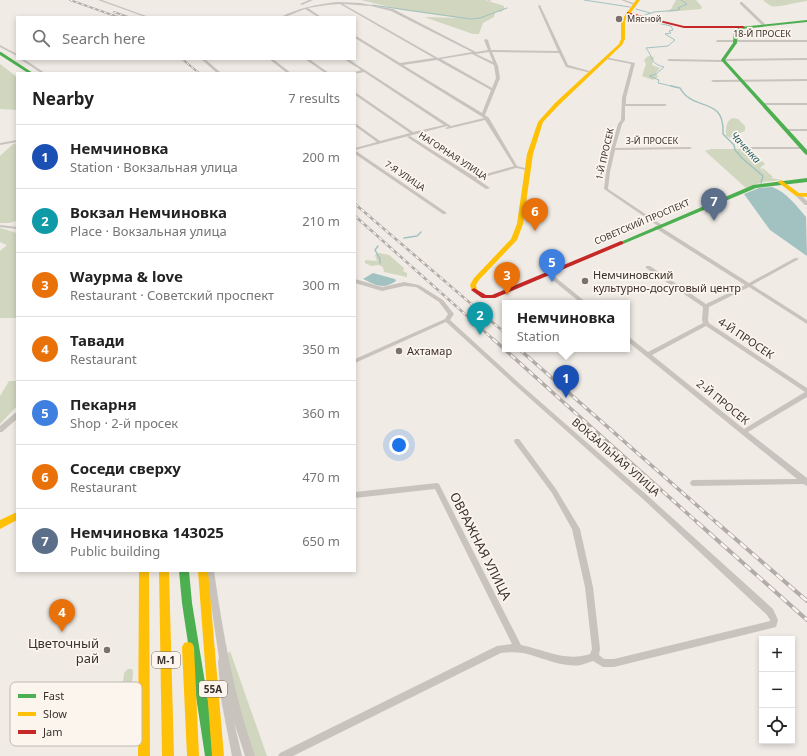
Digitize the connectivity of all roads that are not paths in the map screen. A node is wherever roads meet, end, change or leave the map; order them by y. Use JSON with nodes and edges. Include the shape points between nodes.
{"nodes":[{"id":1,"x":99,"y":0,"type":"edge"},
{"id":2,"x":312,"y":0,"type":"edge"},
{"id":3,"x":622,"y":0,"type":"edge"},
{"id":4,"x":637,"y":2,"type":"edge"},
{"id":5,"x":741,"y":3,"type":"dead end"},
{"id":6,"x":340,"y":4,"type":"junction"},
{"id":7,"x":539,"y":6,"type":"dead end"},
{"id":8,"x":306,"y":8,"type":"junction"},
{"id":9,"x":628,"y":13,"type":"junction"},
{"id":10,"x":145,"y":16,"type":"edge"},
{"id":11,"x":285,"y":16,"type":"edge"},
{"id":12,"x":318,"y":16,"type":"edge"},
{"id":13,"x":807,"y":22,"type":"edge"},
{"id":14,"x":764,"y":25,"type":"junction"},
{"id":15,"x":744,"y":27,"type":"junction"},
{"id":16,"x":356,"y":38,"type":"edge"},
{"id":17,"x":486,"y":40,"type":"dead end"},
{"id":18,"x":717,"y":41,"type":"dead end"},
{"id":19,"x":736,"y":41,"type":"junction"},
{"id":20,"x":807,"y":41,"type":"edge"},
{"id":21,"x":0,"y":46,"type":"edge"},
{"id":22,"x":3,"y":51,"type":"edge"},
{"id":23,"x":489,"y":51,"type":"junction"},
{"id":24,"x":473,"y":52,"type":"junction"},
{"id":25,"x":560,"y":52,"type":"junction"},
{"id":26,"x":16,"y":55,"type":"edge"},
{"id":27,"x":606,"y":58,"type":"junction"},
{"id":28,"x":0,"y":59,"type":"edge"},
{"id":29,"x":437,"y":59,"type":"junction"},
{"id":30,"x":23,"y":60,"type":"edge"},
{"id":31,"x":204,"y":60,"type":"edge"},
{"id":32,"x":272,"y":60,"type":"edge"},
{"id":33,"x":308,"y":60,"type":"edge"},
{"id":34,"x":348,"y":60,"type":"edge"},
{"id":35,"x":668,"y":60,"type":"dead end"},
{"id":36,"x":723,"y":60,"type":"junction"},
{"id":37,"x":807,"y":60,"type":"edge"},
{"id":38,"x":401,"y":64,"type":"junction"},
{"id":39,"x":494,"y":64,"type":"junction"},
{"id":40,"x":364,"y":71,"type":"junction"},
{"id":41,"x":20,"y":72,"type":"edge"},
{"id":42,"x":29,"y":72,"type":"edge"},
{"id":43,"x":41,"y":72,"type":"edge"},
{"id":44,"x":217,"y":72,"type":"edge"},
{"id":45,"x":288,"y":72,"type":"edge"},
{"id":46,"x":326,"y":72,"type":"edge"},
{"id":47,"x":356,"y":72,"type":"edge"},
{"id":48,"x":591,"y":72,"type":"junction"},
{"id":49,"x":807,"y":80,"type":"edge"},
{"id":50,"x":714,"y":81,"type":"dead end"},
{"id":51,"x":741,"y":81,"type":"junction"},
{"id":52,"x":493,"y":90,"type":"junction"},
{"id":53,"x":356,"y":94,"type":"edge"},
{"id":54,"x":762,"y":104,"type":"junction"},
{"id":55,"x":807,"y":104,"type":"edge"},
{"id":56,"x":624,"y":105,"type":"junction"},
{"id":57,"x":665,"y":105,"type":"dead end"},
{"id":58,"x":483,"y":115,"type":"junction"},
{"id":59,"x":487,"y":118,"type":"junction"},
{"id":60,"x":356,"y":125,"type":"edge"},
{"id":61,"x":449,"y":126,"type":"junction"},
{"id":62,"x":786,"y":130,"type":"junction"},
{"id":63,"x":807,"y":130,"type":"edge"},
{"id":64,"x":411,"y":135,"type":"junction"},
{"id":65,"x":16,"y":141,"type":"edge"},
{"id":66,"x":378,"y":141,"type":"junction"},
{"id":67,"x":0,"y":144,"type":"edge"},
{"id":68,"x":690,"y":148,"type":"dead end"},
{"id":69,"x":752,"y":148,"type":"dead end"},
{"id":70,"x":613,"y":149,"type":"junction"},
{"id":71,"x":356,"y":150,"type":"edge"},
{"id":72,"x":805,"y":150,"type":"edge"},
{"id":73,"x":356,"y":151,"type":"edge"},
{"id":74,"x":516,"y":167,"type":"junction"},
{"id":75,"x":527,"y":169,"type":"junction"},
{"id":76,"x":474,"y":179,"type":"junction"},
{"id":77,"x":807,"y":180,"type":"edge"},
{"id":78,"x":781,"y":182,"type":"junction"},
{"id":79,"x":488,"y":188,"type":"dead end"},
{"id":80,"x":798,"y":195,"type":"junction"},
{"id":81,"x":807,"y":195,"type":"edge"},
{"id":82,"x":807,"y":204,"type":"edge"},
{"id":83,"x":446,"y":213,"type":"dead end"},
{"id":84,"x":0,"y":226,"type":"edge"},
{"id":85,"x":659,"y":226,"type":"junction"},
{"id":86,"x":16,"y":228,"type":"edge"},
{"id":87,"x":797,"y":259,"type":"dead end"},
{"id":88,"x":648,"y":267,"type":"dead end"},
{"id":89,"x":547,"y":273,"type":"junction"},
{"id":90,"x":356,"y":281,"type":"edge"},
{"id":91,"x":749,"y":286,"type":"junction"},
{"id":92,"x":580,"y":300,"type":"edge"},
{"id":93,"x":706,"y":306,"type":"junction"},
{"id":94,"x":447,"y":320,"type":"junction"},
{"id":95,"x":807,"y":322,"type":"edge"},
{"id":96,"x":706,"y":324,"type":"junction"},
{"id":97,"x":630,"y":340,"type":"edge"},
{"id":98,"x":648,"y":355,"type":"junction"},
{"id":99,"x":356,"y":361,"type":"edge"},
{"id":100,"x":807,"y":391,"type":"edge"},
{"id":101,"x":807,"y":394,"type":"edge"},
{"id":102,"x":16,"y":416,"type":"edge"},
{"id":103,"x":0,"y":430,"type":"edge"},
{"id":104,"x":744,"y":432,"type":"junction"},
{"id":105,"x":517,"y":441,"type":"dead end"},
{"id":106,"x":807,"y":482,"type":"edge"},
{"id":107,"x":693,"y":483,"type":"dead end"},
{"id":108,"x":356,"y":496,"type":"edge"},
{"id":109,"x":16,"y":517,"type":"edge"},
{"id":110,"x":0,"y":525,"type":"edge"},
{"id":111,"x":144,"y":572,"type":"edge"},
{"id":112,"x":164,"y":572,"type":"edge"},
{"id":113,"x":184,"y":572,"type":"edge"},
{"id":114,"x":203,"y":572,"type":"edge"},
{"id":115,"x":210,"y":572,"type":"edge"},
{"id":116,"x":185,"y":594,"type":"junction"},
{"id":117,"x":518,"y":648,"type":"junction"},
{"id":118,"x":222,"y":652,"type":"junction"},
{"id":119,"x":594,"y":657,"type":"junction"},
{"id":120,"x":144,"y":756,"type":"edge"},
{"id":121,"x":168,"y":756,"type":"edge"},
{"id":122,"x":193,"y":756,"type":"edge"},
{"id":123,"x":211,"y":756,"type":"edge"},
{"id":124,"x":218,"y":756,"type":"edge"},
{"id":125,"x":237,"y":756,"type":"edge"},
{"id":126,"x":250,"y":756,"type":"edge"},
{"id":127,"x":283,"y":756,"type":"edge"}],
"edges":[{"from":1,"to":10,"type":"street"},
{"from":2,"to":8,"type":"street","via":[[301,4]]},
{"from":3,"to":4,"type":"street"},
{"from":4,"to":9,"type":"main road"},
{"from":5,"to":14,"type":"street"},
{"from":6,"to":8,"type":"street"},
{"from":6,"to":24,"type":"street","via":[[392,10]]},
{"from":6,"to":29,"type":"street"},
{"from":7,"to":25,"type":"street"},
{"from":8,"to":11,"type":"street"},
{"from":8,"to":12,"type":"street"},
{"from":9,"to":15,"type":"main road","via":[[684,27]]},
{"from":9,"to":27,"type":"main road","via":[[623,21],[621,44]]},
{"from":13,"to":14,"type":"main road"},
{"from":14,"to":15,"type":"main road"},
{"from":15,"to":19,"type":"main road","via":[[736,31]]},
{"from":16,"to":38,"type":"street"},
{"from":17,"to":23,"type":"street"},
{"from":18,"to":19,"type":"street","name":"18-Й ПРОСЕК"},
{"from":19,"to":20,"type":"street","name":"18-Й ПРОСЕК"},
{"from":19,"to":36,"type":"main road"},
{"from":21,"to":22,"type":"street"},
{"from":22,"to":26,"type":"street"},
{"from":22,"to":42,"type":"main road"},
{"from":23,"to":24,"type":"street"},
{"from":23,"to":25,"type":"street"},
{"from":23,"to":39,"type":"street"},
{"from":24,"to":29,"type":"street"},
{"from":24,"to":39,"type":"street"},
{"from":25,"to":48,"type":"street","via":[[567,66]]},
{"from":27,"to":48,"type":"main road"},
{"from":27,"to":56,"type":"street","name":"1-Й ПРОСЕК","via":[[633,62]]},
{"from":28,"to":41,"type":"main road"},
{"from":29,"to":38,"type":"street"},
{"from":29,"to":52,"type":"street"},
{"from":30,"to":43,"type":"street"},
{"from":31,"to":44,"type":"street"},
{"from":32,"to":45,"type":"street"},
{"from":33,"to":46,"type":"street"},
{"from":34,"to":40,"type":"street"},
{"from":35,"to":36,"type":"street"},
{"from":36,"to":37,"type":"street"},
{"from":36,"to":51,"type":"main road"},
{"from":38,"to":58,"type":"street"},
{"from":39,"to":52,"type":"street","via":[[498,78]]},
{"from":40,"to":47,"type":"street"},
{"from":40,"to":61,"type":"street"},
{"from":48,"to":75,"type":"main road","via":[[545,117],[531,148]]},
{"from":49,"to":51,"type":"street"},
{"from":50,"to":51,"type":"street"},
{"from":51,"to":54,"type":"main road"},
{"from":52,"to":58,"type":"street"},
{"from":53,"to":64,"type":"street","name":"НАГОРНАЯ УЛИЦА"},
{"from":54,"to":55,"type":"street"},
{"from":54,"to":62,"type":"main road"},
{"from":56,"to":57,"type":"street"},
{"from":56,"to":70,"type":"street","name":"1-Й ПРОСЕК","via":[[623,120]]},
{"from":58,"to":59,"type":"street"},
{"from":59,"to":61,"type":"street"},
{"from":59,"to":74,"type":"street"},
{"from":60,"to":66,"type":"street"},
{"from":61,"to":64,"type":"street"},
{"from":62,"to":63,"type":"street"},
{"from":62,"to":72,"type":"main road"},
{"from":64,"to":66,"type":"street"},
{"from":64,"to":76,"type":"street","name":"НАГОРНАЯ УЛИЦА"},
{"from":65,"to":67,"type":"street"},
{"from":66,"to":71,"type":"street"},
{"from":68,"to":70,"type":"street","name":"3-Й ПРОСЕК"},
{"from":69,"to":72,"type":"street"},
{"from":70,"to":85,"type":"street","name":"1-Й ПРОСЕК","via":[[606,189]]},
{"from":73,"to":83,"type":"street","name":"7-Я УЛИЦА"},
{"from":74,"to":75,"type":"street"},
{"from":74,"to":76,"type":"street"},
{"from":75,"to":89,"type":"main road","name":"СОВЕТСКИЙ ПРОСПЕКТ","via":[[517,236],[484,269],[473,285],[476,292],[488,298]]},
{"from":76,"to":79,"type":"street","name":"НАГОРНАЯ УЛИЦА"},
{"from":77,"to":78,"type":"main road","name":"СОВЕТСКИЙ ПРОСПЕКТ"},
{"from":78,"to":80,"type":"main road"},
{"from":78,"to":85,"type":"main road","name":"СОВЕТСКИЙ ПРОСПЕКТ","via":[[755,186]]},
{"from":80,"to":81,"type":"main road"},
{"from":80,"to":82,"type":"street"},
{"from":84,"to":86,"type":"street"},
{"from":85,"to":89,"type":"main road","name":"СОВЕТСКИЙ ПРОСПЕКТ"},
{"from":85,"to":91,"type":"street"},
{"from":87,"to":91,"type":"street"},
{"from":88,"to":93,"type":"street"},
{"from":89,"to":92,"type":"street"},
{"from":90,"to":94,"type":"street","via":[[382,289],[404,284],[417,286],[447,307],[451,314]]},
{"from":91,"to":93,"type":"street"},
{"from":91,"to":95,"type":"street"},
{"from":93,"to":96,"type":"street","name":"4-Й ПРОСЕК"},
{"from":94,"to":99,"type":"street"},
{"from":94,"to":119,"type":"street","name":"ВОКЗАЛЬНАЯ УЛИЦА","via":[[646,498],[770,612],[774,620],[773,624],[614,663],[604,663]]},
{"from":96,"to":98,"type":"street"},
{"from":96,"to":100,"type":"street","name":"4-Й ПРОСЕК"},
{"from":97,"to":98,"type":"street","name":"2-Й ПРОСЕК"},
{"from":98,"to":104,"type":"street","name":"2-Й ПРОСЕК"},
{"from":101,"to":104,"type":"street"},
{"from":102,"to":103,"type":"street"},
{"from":104,"to":106,"type":"street","name":"2-Й ПРОСЕК"},
{"from":105,"to":119,"type":"street","via":[[554,491],[576,529],[590,593],[596,649]]},
{"from":106,"to":107,"type":"street"},
{"from":108,"to":117,"type":"street","name":"ОВРАЖНАЯ УЛИЦА","via":[[437,486]]},
{"from":109,"to":110,"type":"main road"},
{"from":111,"to":120,"type":"main road","number":"М-1"},
{"from":112,"to":121,"type":"main road","number":"М-1"},
{"from":113,"to":116,"type":"main road","number":"М-1"},
{"from":114,"to":124,"type":"main road","number":"55А"},
{"from":115,"to":118,"type":"street"},
{"from":116,"to":122,"type":"main road","number":"М-1"},
{"from":116,"to":123,"type":"main road","number":"М-1"},
{"from":117,"to":119,"type":"street","via":[[561,660],[579,662]]},
{"from":117,"to":127,"type":"street","via":[[500,649]]},
{"from":118,"to":125,"type":"street","via":[[225,699]]},
{"from":118,"to":126,"type":"street","via":[[236,716]]}]}
